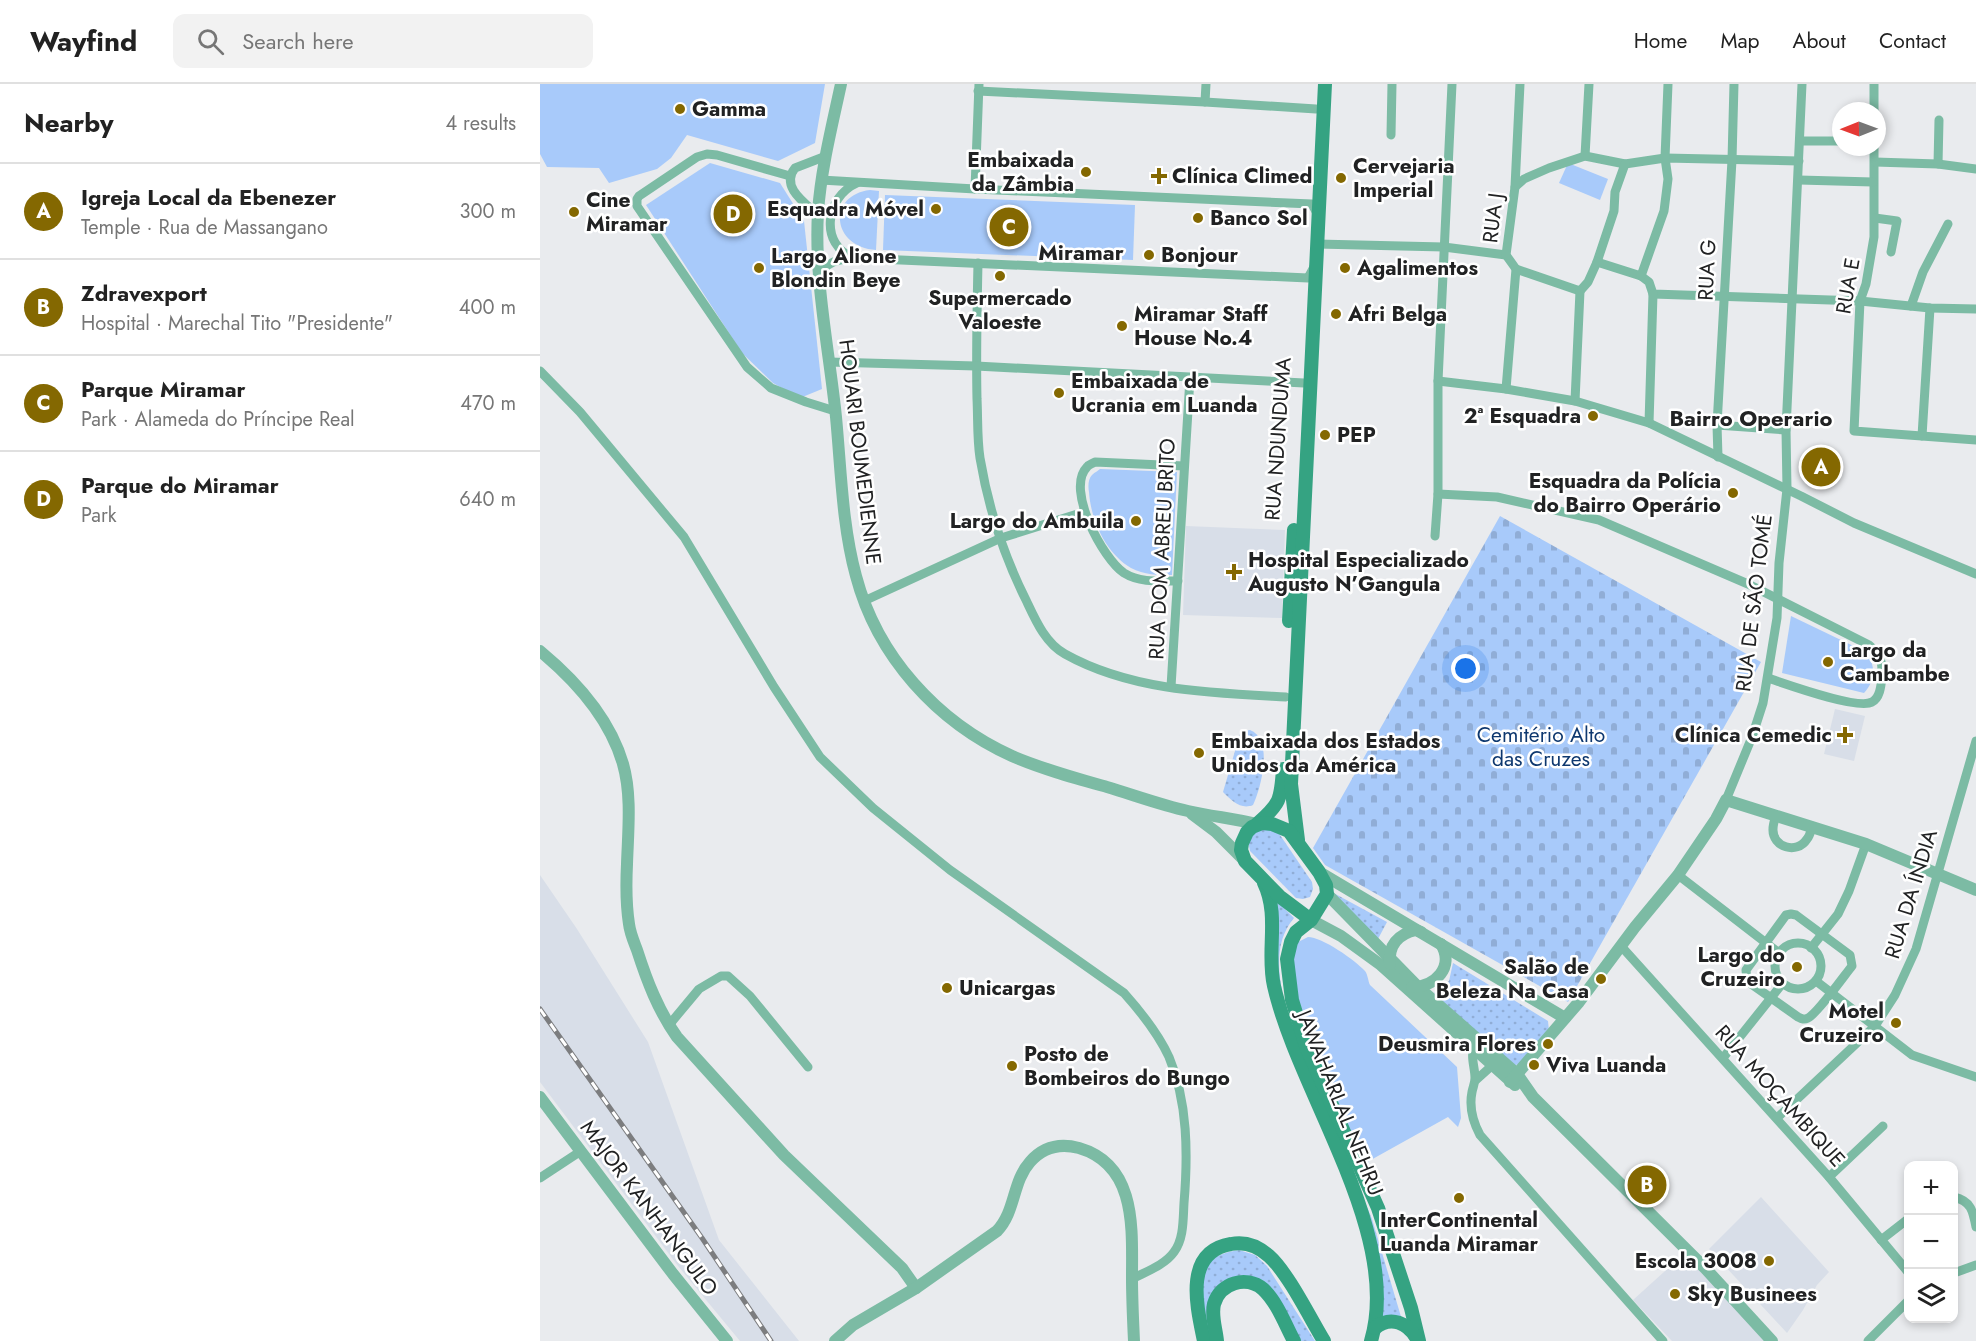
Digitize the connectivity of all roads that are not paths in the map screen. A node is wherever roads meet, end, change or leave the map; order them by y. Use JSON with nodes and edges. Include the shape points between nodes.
{"nodes":[{"id":1,"x":841,"y":84,"type":"edge"},
{"id":2,"x":1206,"y":84,"type":"edge"},
{"id":3,"x":1317,"y":84,"type":"edge"},
{"id":4,"x":1325,"y":84,"type":"edge"},
{"id":5,"x":1392,"y":84,"type":"edge"},
{"id":6,"x":1452,"y":84,"type":"edge"},
{"id":7,"x":1520,"y":84,"type":"edge"},
{"id":8,"x":1589,"y":84,"type":"edge"},
{"id":9,"x":1668,"y":84,"type":"edge"},
{"id":10,"x":1734,"y":84,"type":"edge"},
{"id":11,"x":1802,"y":84,"type":"edge"},
{"id":12,"x":1874,"y":84,"type":"edge"},
{"id":13,"x":979,"y":88,"type":"edge"},
{"id":14,"x":1205,"y":102,"type":"junction"},
{"id":15,"x":1874,"y":102,"type":"edge"},
{"id":16,"x":1316,"y":109,"type":"junction"},
{"id":17,"x":1939,"y":120,"type":"dead end"},
{"id":18,"x":1391,"y":135,"type":"dead end"},
{"id":19,"x":1800,"y":141,"type":"junction"},
{"id":20,"x":1832,"y":141,"type":"edge"},
{"id":21,"x":826,"y":156,"type":"junction"},
{"id":22,"x":1585,"y":156,"type":"junction"},
{"id":23,"x":1875,"y":156,"type":"edge"},
{"id":24,"x":1665,"y":158,"type":"junction"},
{"id":25,"x":1732,"y":160,"type":"junction"},
{"id":26,"x":1799,"y":161,"type":"junction"},
{"id":27,"x":1875,"y":162,"type":"junction"},
{"id":28,"x":1625,"y":164,"type":"junction"},
{"id":29,"x":1938,"y":164,"type":"junction"},
{"id":30,"x":1976,"y":169,"type":"edge"},
{"id":31,"x":790,"y":176,"type":"junction"},
{"id":32,"x":821,"y":180,"type":"junction"},
{"id":33,"x":1799,"y":180,"type":"junction"},
{"id":34,"x":859,"y":182,"type":"junction"},
{"id":35,"x":1873,"y":182,"type":"junction"},
{"id":36,"x":1515,"y":187,"type":"junction"},
{"id":37,"x":975,"y":189,"type":"junction"},
{"id":38,"x":1312,"y":204,"type":"junction"},
{"id":39,"x":818,"y":215,"type":"junction"},
{"id":40,"x":1319,"y":217,"type":"junction"},
{"id":41,"x":1875,"y":218,"type":"junction"},
{"id":42,"x":1948,"y":224,"type":"dead end"},
{"id":43,"x":1317,"y":244,"type":"junction"},
{"id":44,"x":1444,"y":247,"type":"junction"},
{"id":45,"x":1892,"y":252,"type":"dead end"},
{"id":46,"x":1506,"y":255,"type":"junction"},
{"id":47,"x":856,"y":258,"type":"junction"},
{"id":48,"x":1597,"y":262,"type":"junction"},
{"id":49,"x":978,"y":263,"type":"junction"},
{"id":50,"x":1317,"y":263,"type":"junction"},
{"id":51,"x":1516,"y":269,"type":"junction"},
{"id":52,"x":1641,"y":276,"type":"junction"},
{"id":53,"x":1308,"y":278,"type":"junction"},
{"id":54,"x":820,"y":282,"type":"junction"},
{"id":55,"x":1580,"y":291,"type":"junction"},
{"id":56,"x":1653,"y":294,"type":"junction"},
{"id":57,"x":1724,"y":296,"type":"junction"},
{"id":58,"x":1792,"y":298,"type":"junction"},
{"id":59,"x":1860,"y":301,"type":"junction"},
{"id":60,"x":1911,"y":306,"type":"junction"},
{"id":61,"x":1930,"y":308,"type":"junction"},
{"id":62,"x":1976,"y":309,"type":"edge"},
{"id":63,"x":829,"y":362,"type":"junction"},
{"id":64,"x":976,"y":366,"type":"junction"},
{"id":65,"x":540,"y":371,"type":"edge"},
{"id":66,"x":1190,"y":378,"type":"junction"},
{"id":67,"x":1438,"y":381,"type":"junction"},
{"id":68,"x":1304,"y":383,"type":"junction"},
{"id":69,"x":1506,"y":389,"type":"junction"},
{"id":70,"x":1575,"y":401,"type":"junction"},
{"id":71,"x":835,"y":411,"type":"junction"},
{"id":72,"x":1649,"y":423,"type":"junction"},
{"id":73,"x":1717,"y":425,"type":"junction"},
{"id":74,"x":1786,"y":430,"type":"junction"},
{"id":75,"x":1922,"y":436,"type":"junction"},
{"id":76,"x":1976,"y":440,"type":"edge"},
{"id":77,"x":1718,"y":457,"type":"junction"},
{"id":78,"x":1184,"y":466,"type":"junction"},
{"id":79,"x":1787,"y":489,"type":"junction"},
{"id":80,"x":1438,"y":494,"type":"junction"},
{"id":81,"x":1084,"y":512,"type":"junction"},
{"id":82,"x":1435,"y":536,"type":"dead end"},
{"id":83,"x":1001,"y":538,"type":"junction"},
{"id":84,"x":1976,"y":574,"type":"edge"},
{"id":85,"x":1178,"y":581,"type":"junction"},
{"id":86,"x":1778,"y":599,"type":"junction"},
{"id":87,"x":864,"y":601,"type":"junction"},
{"id":88,"x":540,"y":651,"type":"edge"},
{"id":89,"x":1768,"y":678,"type":"junction"},
{"id":90,"x":1171,"y":687,"type":"junction"},
{"id":91,"x":1286,"y":697,"type":"junction"},
{"id":92,"x":1976,"y":741,"type":"edge"},
{"id":93,"x":1726,"y":800,"type":"junction"},
{"id":94,"x":1189,"y":811,"type":"junction"},
{"id":95,"x":1776,"y":814,"type":"junction"},
{"id":96,"x":1257,"y":824,"type":"junction"},
{"id":97,"x":1812,"y":826,"type":"junction"},
{"id":98,"x":1298,"y":840,"type":"junction"},
{"id":99,"x":1866,"y":844,"type":"junction"},
{"id":100,"x":1245,"y":861,"type":"junction"},
{"id":101,"x":1319,"y":872,"type":"junction"},
{"id":102,"x":1937,"y":874,"type":"junction"},
{"id":103,"x":1678,"y":875,"type":"junction"},
{"id":104,"x":1263,"y":881,"type":"junction"},
{"id":105,"x":1976,"y":890,"type":"edge"},
{"id":106,"x":1327,"y":894,"type":"junction"},
{"id":107,"x":1311,"y":920,"type":"junction"},
{"id":108,"x":1423,"y":933,"type":"junction"},
{"id":109,"x":1822,"y":934,"type":"junction"},
{"id":110,"x":1766,"y":943,"type":"junction"},
{"id":111,"x":1441,"y":944,"type":"junction"},
{"id":112,"x":1622,"y":946,"type":"junction"},
{"id":113,"x":1811,"y":948,"type":"junction"},
{"id":114,"x":1779,"y":952,"type":"junction"},
{"id":115,"x":1389,"y":959,"type":"junction"},
{"id":116,"x":1391,"y":975,"type":"junction"},
{"id":117,"x":1816,"y":981,"type":"junction"},
{"id":118,"x":1782,"y":984,"type":"junction"},
{"id":119,"x":1405,"y":987,"type":"junction"},
{"id":120,"x":1418,"y":987,"type":"junction"},
{"id":121,"x":1831,"y":992,"type":"junction"},
{"id":122,"x":1771,"y":998,"type":"junction"},
{"id":123,"x":1565,"y":1018,"type":"junction"},
{"id":124,"x":669,"y":1025,"type":"junction"},
{"id":125,"x":1875,"y":1026,"type":"junction"},
{"id":126,"x":1476,"y":1044,"type":"junction"},
{"id":127,"x":1723,"y":1058,"type":"junction"},
{"id":128,"x":1496,"y":1062,"type":"junction"},
{"id":129,"x":808,"y":1067,"type":"dead end"},
{"id":130,"x":1976,"y":1077,"type":"edge"},
{"id":131,"x":1513,"y":1078,"type":"junction"},
{"id":132,"x":1476,"y":1080,"type":"junction"},
{"id":133,"x":540,"y":1097,"type":"edge"},
{"id":134,"x":1776,"y":1118,"type":"junction"},
{"id":135,"x":1883,"y":1126,"type":"dead end"},
{"id":136,"x":581,"y":1151,"type":"junction"},
{"id":137,"x":540,"y":1178,"type":"edge"},
{"id":138,"x":1829,"y":1178,"type":"junction"},
{"id":139,"x":1958,"y":1199,"type":"edge"},
{"id":140,"x":1904,"y":1222,"type":"edge"},
{"id":141,"x":1976,"y":1227,"type":"edge"},
{"id":142,"x":1881,"y":1240,"type":"junction"},
{"id":143,"x":1976,"y":1265,"type":"edge"},
{"id":144,"x":1905,"y":1269,"type":"edge"},
{"id":145,"x":1958,"y":1271,"type":"edge"},
{"id":146,"x":1132,"y":1280,"type":"junction"},
{"id":147,"x":916,"y":1287,"type":"junction"},
{"id":148,"x":1904,"y":1305,"type":"edge"},
{"id":149,"x":1373,"y":1334,"type":"edge"},
{"id":150,"x":727,"y":1341,"type":"edge"},
{"id":151,"x":835,"y":1341,"type":"edge"},
{"id":152,"x":1134,"y":1341,"type":"edge"},
{"id":153,"x":1204,"y":1341,"type":"edge"},
{"id":154,"x":1217,"y":1341,"type":"edge"},
{"id":155,"x":1294,"y":1341,"type":"edge"},
{"id":156,"x":1324,"y":1341,"type":"edge"},
{"id":157,"x":1419,"y":1341,"type":"edge"},
{"id":158,"x":1663,"y":1341,"type":"edge"},
{"id":159,"x":1772,"y":1341,"type":"edge"},
{"id":160,"x":1868,"y":1341,"type":"edge"}],
"edges":[{"from":1,"to":21,"type":"street","name":"HOUARI BOUMEDIENNE"},
{"from":2,"to":14,"type":"street"},
{"from":3,"to":16,"type":"main road","name":"RUA NDUNDUMA"},
{"from":4,"to":40,"type":"main road","name":"RUA NDUNDUMA"},
{"from":5,"to":18,"type":"street"},
{"from":6,"to":44,"type":"street"},
{"from":7,"to":36,"type":"street","name":"RUA J"},
{"from":8,"to":22,"type":"street"},
{"from":9,"to":24,"type":"street"},
{"from":10,"to":25,"type":"street","name":"RUA G"},
{"from":11,"to":19,"type":"street","name":"RUA DE SÃO TOMÉ"},
{"from":12,"to":15,"type":"street"},
{"from":13,"to":14,"type":"street"},
{"from":13,"to":37,"type":"street"},
{"from":14,"to":16,"type":"street"},
{"from":16,"to":38,"type":"main road","name":"RUA NDUNDUMA"},
{"from":17,"to":29,"type":"street"},
{"from":19,"to":20,"type":"street"},
{"from":19,"to":26,"type":"street","name":"RUA DE SÃO TOMÉ"},
{"from":21,"to":31,"type":"street","via":[[800,165]]},
{"from":21,"to":32,"type":"street","name":"HOUARI BOUMEDIENNE"},
{"from":22,"to":28,"type":"street"},
{"from":22,"to":36,"type":"street","via":[[1524,179]]},
{"from":23,"to":27,"type":"street","name":"RUA E"},
{"from":24,"to":25,"type":"street"},
{"from":24,"to":28,"type":"street"},
{"from":24,"to":52,"type":"street","via":[[1668,179],[1664,211]]},
{"from":25,"to":26,"type":"street"},
{"from":25,"to":57,"type":"street","name":"RUA G"},
{"from":26,"to":33,"type":"street","name":"RUA DE SÃO TOMÉ"},
{"from":27,"to":29,"type":"street"},
{"from":27,"to":35,"type":"street","name":"RUA E"},
{"from":28,"to":48,"type":"street"},
{"from":29,"to":30,"type":"street"},
{"from":31,"to":39,"type":"street","via":[[794,192]]},
{"from":31,"to":71,"type":"street","via":[[707,154],[639,196],[636,202],[747,367],[771,388]]},
{"from":32,"to":34,"type":"street"},
{"from":32,"to":39,"type":"street","name":"HOUARI BOUMEDIENNE"},
{"from":33,"to":35,"type":"street"},
{"from":33,"to":58,"type":"street","name":"RUA DE SÃO TOMÉ"},
{"from":34,"to":37,"type":"street"},
{"from":34,"to":47,"type":"street","via":[[837,197],[831,222],[835,244],[843,254]]},
{"from":35,"to":41,"type":"street","name":"RUA E"},
{"from":36,"to":46,"type":"street","name":"RUA J"},
{"from":37,"to":38,"type":"street"},
{"from":38,"to":40,"type":"street"},
{"from":38,"to":53,"type":"main road","name":"RUA NDUNDUMA"},
{"from":39,"to":54,"type":"street","name":"HOUARI BOUMEDIENNE"},
{"from":40,"to":43,"type":"main road","name":"RUA NDUNDUMA"},
{"from":41,"to":45,"type":"street","via":[[1897,221]]},
{"from":41,"to":59,"type":"street","name":"RUA E","via":[[1871,262]]},
{"from":42,"to":60,"type":"street","via":[[1923,272]]},
{"from":43,"to":44,"type":"street"},
{"from":43,"to":50,"type":"main road","name":"RUA NDUNDUMA"},
{"from":44,"to":46,"type":"street"},
{"from":44,"to":67,"type":"street"},
{"from":46,"to":51,"type":"street","name":"RUA J"},
{"from":47,"to":49,"type":"street"},
{"from":47,"to":54,"type":"street","via":[[836,260],[826,267]]},
{"from":48,"to":52,"type":"street"},
{"from":48,"to":55,"type":"street"},
{"from":49,"to":53,"type":"street"},
{"from":49,"to":64,"type":"street"},
{"from":50,"to":53,"type":"street"},
{"from":50,"to":98,"type":"main road","name":"RUA NDUNDUMA","via":[[1291,778]]},
{"from":51,"to":55,"type":"street"},
{"from":51,"to":69,"type":"street","name":"RUA J"},
{"from":52,"to":56,"type":"street","via":[[1649,282]]},
{"from":53,"to":68,"type":"main road","name":"RUA NDUNDUMA"},
{"from":54,"to":63,"type":"street","name":"HOUARI BOUMEDIENNE"},
{"from":55,"to":70,"type":"street"},
{"from":56,"to":57,"type":"street"},
{"from":56,"to":72,"type":"street"},
{"from":57,"to":58,"type":"street"},
{"from":57,"to":73,"type":"street","name":"RUA G"},
{"from":58,"to":59,"type":"street"},
{"from":58,"to":74,"type":"street","name":"RUA DE SÃO TOMÉ"},
{"from":59,"to":60,"type":"street"},
{"from":59,"to":75,"type":"street","name":"RUA E","via":[[1854,431]]},
{"from":60,"to":61,"type":"street"},
{"from":61,"to":62,"type":"street"},
{"from":61,"to":75,"type":"street"},
{"from":63,"to":64,"type":"street"},
{"from":63,"to":71,"type":"street","name":"HOUARI BOUMEDIENNE"},
{"from":64,"to":66,"type":"street"},
{"from":64,"to":83,"type":"street","via":[[980,456]]},
{"from":65,"to":146,"type":"street","via":[[580,412],[684,537],[820,756],[873,808],[1033,930],[1124,993],[1145,1017],[1169,1058],[1176,1082],[1186,1133],[1185,1194],[1179,1245],[1165,1261]]},
{"from":66,"to":68,"type":"street"},
{"from":66,"to":78,"type":"street","name":"RUA DOM ABREU BRITO"},
{"from":67,"to":69,"type":"street"},
{"from":67,"to":80,"type":"street"},
{"from":68,"to":91,"type":"main road","name":"RUA NDUNDUMA"},
{"from":69,"to":70,"type":"street"},
{"from":70,"to":72,"type":"street"},
{"from":71,"to":87,"type":"street","name":"HOUARI BOUMEDIENNE","via":[[848,537]]},
{"from":72,"to":77,"type":"street"},
{"from":73,"to":74,"type":"street"},
{"from":73,"to":77,"type":"street","name":"RUA G"},
{"from":74,"to":79,"type":"street","name":"RUA DE SÃO TOMÉ"},
{"from":75,"to":76,"type":"street"},
{"from":77,"to":79,"type":"street"},
{"from":78,"to":81,"type":"street","via":[[1095,462],[1086,467],[1082,477]]},
{"from":78,"to":85,"type":"street","name":"RUA DOM ABREU BRITO"},
{"from":79,"to":84,"type":"street","via":[[1854,523]]},
{"from":79,"to":86,"type":"street","name":"RUA DE SÃO TOMÉ"},
{"from":80,"to":82,"type":"street"},
{"from":80,"to":86,"type":"street","via":[[1497,497],[1599,520]]},
{"from":81,"to":83,"type":"street"},
{"from":81,"to":85,"type":"street","via":[[1096,540],[1121,571],[1138,580]]},
{"from":83,"to":87,"type":"street"},
{"from":83,"to":90,"type":"street","via":[[1029,607],[1057,648],[1110,673]]},
{"from":85,"to":90,"type":"street","name":"RUA DOM ABREU BRITO"},
{"from":86,"to":89,"type":"street","name":"RUA DE SÃO TOMÉ"},
{"from":86,"to":89,"type":"street","via":[[1877,651],[1882,661],[1882,680],[1878,696],[1864,704]]},
{"from":87,"to":94,"type":"street","name":"HOUARI BOUMEDIENNE","via":[[904,673],[936,706],[975,736],[1041,768]]},
{"from":88,"to":124,"type":"street","via":[[562,669],[597,711],[623,764],[627,786],[629,925],[648,986]]},
{"from":89,"to":93,"type":"street","name":"RUA DE SÃO TOMÉ","via":[[1752,736]]},
{"from":90,"to":91,"type":"street"},
{"from":91,"to":96,"type":"main road","name":"RUA NDUNDUMA","via":[[1279,800]]},
{"from":92,"to":102,"type":"street","name":"RUA DA ÍNDIA"},
{"from":93,"to":95,"type":"street"},
{"from":93,"to":103,"type":"street","name":"RUA DE SÃO TOMÉ"},
{"from":94,"to":96,"type":"street","name":"HOUARI BOUMEDIENNE"},
{"from":94,"to":100,"type":"street"},
{"from":95,"to":97,"type":"street"},
{"from":95,"to":97,"type":"street","via":[[1773,835],[1786,848],[1803,844]]},
{"from":96,"to":98,"type":"main road","via":[[1272,824]]},
{"from":96,"to":100,"type":"main road","name":"RUA NDUNDUMA","via":[[1244,836],[1241,850]]},
{"from":97,"to":99,"type":"street"},
{"from":98,"to":101,"type":"main road"},
{"from":99,"to":102,"type":"street"},
{"from":99,"to":109,"type":"street","via":[[1838,914]]},
{"from":100,"to":104,"type":"main road"},
{"from":101,"to":106,"type":"main road"},
{"from":101,"to":108,"type":"street"},
{"from":102,"to":105,"type":"street"},
{"from":102,"to":125,"type":"street","name":"RUA DA ÍNDIA","via":[[1916,949],[1895,995]]},
{"from":103,"to":110,"type":"street"},
{"from":103,"to":112,"type":"street","name":"RUA DE SÃO TOMÉ"},
{"from":104,"to":107,"type":"main road"},
{"from":104,"to":149,"type":"main road","name":"JAWAHARLAL NEHRU","via":[[1273,911],[1273,983],[1281,1015],[1346,1168],[1368,1233],[1375,1272],[1377,1314]]},
{"from":106,"to":107,"type":"main road","name":"JAWAHARLAL NEHRU"},
{"from":106,"to":115,"type":"street"},
{"from":107,"to":116,"type":"street","via":[[1341,936]]},
{"from":107,"to":157,"type":"main road","name":"JAWAHARLAL NEHRU","via":[[1296,932],[1287,959],[1294,1010],[1307,1049],[1378,1208]]},
{"from":108,"to":111,"type":"street"},
{"from":108,"to":115,"type":"street","via":[[1416,930],[1400,936]]},
{"from":109,"to":110,"type":"street","via":[[1791,914],[1786,915]]},
{"from":109,"to":113,"type":"street"},
{"from":109,"to":121,"type":"street","via":[[1850,955],[1852,962]]},
{"from":110,"to":114,"type":"street"},
{"from":110,"to":122,"type":"street","via":[[1746,970],[1746,976]]},
{"from":111,"to":120,"type":"street","via":[[1446,957],[1441,974],[1427,986]]},
{"from":111,"to":123,"type":"street"},
{"from":112,"to":123,"type":"street","name":"RUA DE SÃO TOMÉ"},
{"from":112,"to":127,"type":"street","name":"RUA MOÇAMBIQUE"},
{"from":113,"to":114,"type":"street","via":[[1798,943]]},
{"from":113,"to":117,"type":"street","via":[[1820,959]]},
{"from":114,"to":118,"type":"street","via":[[1774,965]]},
{"from":115,"to":116,"type":"street"},
{"from":115,"to":120,"type":"street"},
{"from":116,"to":119,"type":"street"},
{"from":117,"to":118,"type":"street","via":[[1796,990]]},
{"from":117,"to":121,"type":"street"},
{"from":118,"to":122,"type":"street"},
{"from":119,"to":120,"type":"street"},
{"from":119,"to":126,"type":"street"},
{"from":120,"to":126,"type":"street"},
{"from":121,"to":122,"type":"street","via":[[1804,1019]]},
{"from":121,"to":125,"type":"street"},
{"from":122,"to":127,"type":"street"},
{"from":123,"to":131,"type":"street","name":"RUA DE SÃO TOMÉ"},
{"from":124,"to":129,"type":"street","via":[[699,989],[720,976],[728,976],[750,996]]},
{"from":124,"to":147,"type":"street","via":[[783,1155],[902,1268]]},
{"from":125,"to":130,"type":"street","via":[[1912,1055]]},
{"from":125,"to":134,"type":"street","name":"RUA DA ÍNDIA"},
{"from":126,"to":128,"type":"street"},
{"from":126,"to":132,"type":"street","via":[[1472,1062]]},
{"from":127,"to":134,"type":"street","name":"RUA MOÇAMBIQUE"},
{"from":128,"to":131,"type":"street"},
{"from":128,"to":132,"type":"street"},
{"from":131,"to":159,"type":"street","via":[[1705,1268]]},
{"from":132,"to":158,"type":"street","via":[[1471,1106],[1480,1135]]},
{"from":133,"to":136,"type":"street","name":"MAJOR KANHANGULO"},
{"from":134,"to":138,"type":"street","name":"RUA MOÇAMBIQUE"},
{"from":135,"to":138,"type":"street"},
{"from":136,"to":137,"type":"street"},
{"from":136,"to":150,"type":"street","name":"MAJOR KANHANGULO"},
{"from":138,"to":142,"type":"street","name":"RUA MOÇAMBIQUE"},
{"from":139,"to":141,"type":"street","via":[[1972,1209]]},
{"from":140,"to":142,"type":"street"},
{"from":142,"to":144,"type":"street","name":"RUA MOÇAMBIQUE"},
{"from":143,"to":145,"type":"street"},
{"from":146,"to":147,"type":"street","via":[[1129,1203],[1116,1174],[1096,1155],[1069,1145],[1047,1148],[1030,1162],[1010,1212],[997,1232]]},
{"from":146,"to":152,"type":"street"},
{"from":147,"to":151,"type":"street","via":[[853,1325]]},
{"from":148,"to":160,"type":"street"},
{"from":149,"to":157,"type":"main road","via":[[1382,1323],[1398,1322]]},
{"from":153,"to":156,"type":"main road","via":[[1197,1296],[1200,1266],[1207,1254],[1217,1248],[1246,1243],[1259,1248],[1277,1264]]},
{"from":154,"to":155,"type":"main road","via":[[1213,1314],[1216,1299],[1225,1287],[1239,1282],[1253,1283],[1269,1296]]}]}
